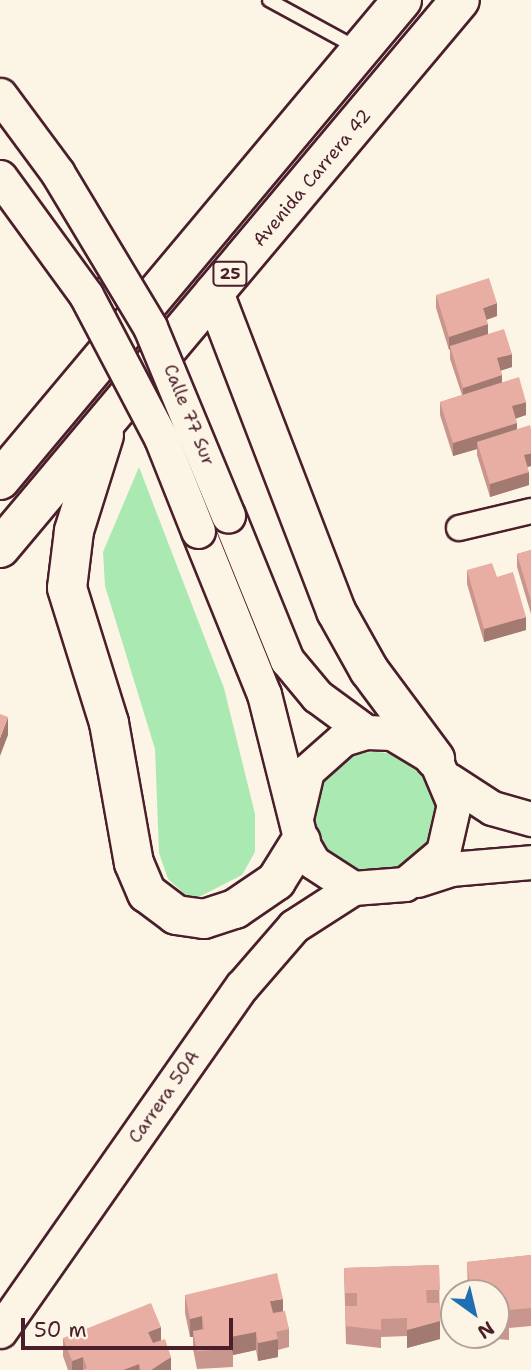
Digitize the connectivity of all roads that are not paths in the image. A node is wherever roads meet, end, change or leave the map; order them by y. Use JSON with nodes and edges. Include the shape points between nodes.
{"nodes":[{"id":1,"x":276,"y":0,"type":"edge"},
{"id":2,"x":402,"y":0,"type":"edge"},
{"id":3,"x":460,"y":0,"type":"edge"},
{"id":4,"x":360,"y":51,"type":"junction"},
{"id":5,"x":0,"y":95,"type":"edge"},
{"id":6,"x":0,"y":139,"type":"edge"},
{"id":7,"x":0,"y":177,"type":"edge"},
{"id":8,"x":214,"y":293,"type":"junction"},
{"id":9,"x":131,"y":322,"type":"junction"},
{"id":10,"x":110,"y":416,"type":"junction"},
{"id":11,"x":0,"y":480,"type":"edge"},
{"id":12,"x":531,"y":511,"type":"edge"},
{"id":13,"x":459,"y":528,"type":"dead end"},
{"id":14,"x":0,"y":548,"type":"edge"},
{"id":15,"x":366,"y":732,"type":"junction"},
{"id":16,"x":442,"y":769,"type":"junction"},
{"id":17,"x":531,"y":818,"type":"edge"},
{"id":18,"x":299,"y":829,"type":"junction"},
{"id":19,"x":531,"y":862,"type":"edge"},
{"id":20,"x":405,"y":884,"type":"junction"},
{"id":21,"x":353,"y":888,"type":"junction"},
{"id":22,"x":0,"y":1331,"type":"edge"}],
"edges":[{"from":1,"to":4,"type":"lane"},
{"from":2,"to":4,"type":"highway","number":"25"},
{"from":3,"to":8,"type":"highway","name":"Avenida Carrera 42","number":"25"},
{"from":4,"to":9,"type":"highway","number":"25"},
{"from":5,"to":15,"type":"street","name":"Calle 77 Sur","bridge":true,"via":[[57,172],[150,327],[288,660],[317,696]]},
{"from":6,"to":9,"type":"street","via":[[65,220]]},
{"from":7,"to":18,"type":"street","name":"Calle 77 Sur","bridge":true,"via":[[86,295],[161,438],[264,694]]},
{"from":8,"to":10,"type":"highway","name":"Avenida Carrera 42","number":"25"},
{"from":8,"to":16,"type":"highway","via":[[336,611],[369,670]]},
{"from":9,"to":11,"type":"highway","number":"25"},
{"from":10,"to":14,"type":"highway","name":"Avenida Carrera 42","number":"25"},
{"from":10,"to":18,"type":"highway","via":[[74,531],[67,588],[109,723],[143,884],[176,915],[204,919],[263,894]]},
{"from":12,"to":13,"type":"street"},
{"from":15,"to":16,"type":"street","via":[[391,733]]},
{"from":15,"to":18,"type":"street","via":[[343,739],[306,771]]},
{"from":16,"to":17,"type":"street","via":[[492,808]]},
{"from":16,"to":20,"type":"street","via":[[453,829],[427,872]]},
{"from":18,"to":21,"type":"street","via":[[313,862]]},
{"from":19,"to":20,"type":"street","via":[[450,869]]},
{"from":20,"to":21,"type":"street"},
{"from":21,"to":22,"type":"street","name":"Carrera 50A","via":[[294,926],[243,986]]}]}
